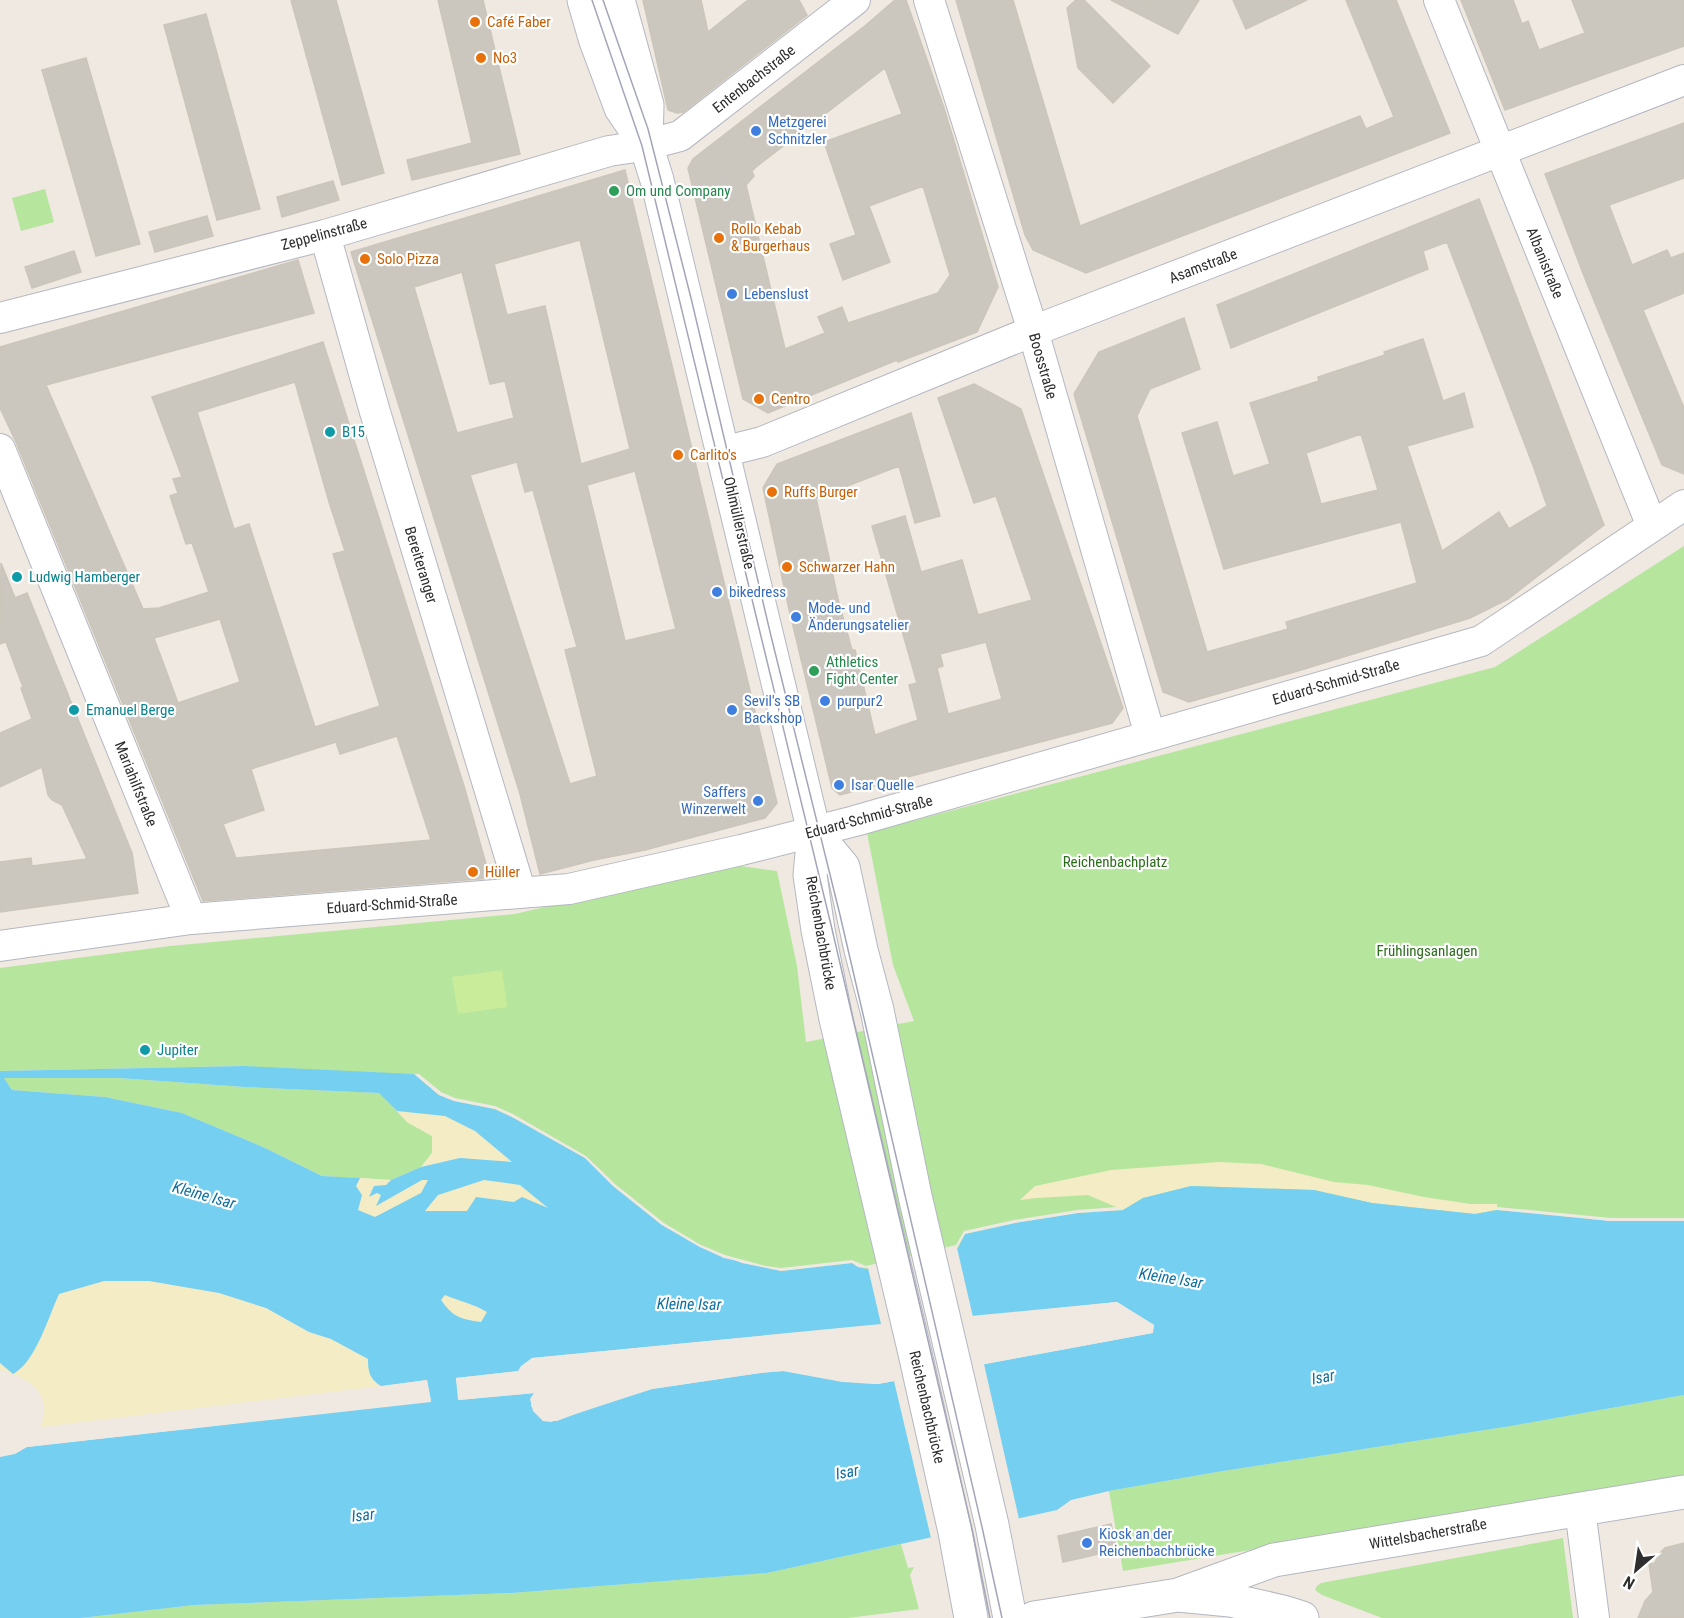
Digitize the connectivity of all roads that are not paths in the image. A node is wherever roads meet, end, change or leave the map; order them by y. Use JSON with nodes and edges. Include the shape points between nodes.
{"nodes":[{"id":1,"x":584,"y":0,"type":"edge"},
{"id":2,"x":618,"y":0,"type":"edge"},
{"id":3,"x":855,"y":0,"type":"edge"},
{"id":4,"x":929,"y":0,"type":"edge"},
{"id":5,"x":1438,"y":0,"type":"edge"},
{"id":6,"x":1684,"y":80,"type":"edge"},
{"id":7,"x":646,"y":145,"type":"junction"},
{"id":8,"x":1500,"y":152,"type":"junction"},
{"id":9,"x":325,"y":235,"type":"junction"},
{"id":10,"x":0,"y":318,"type":"edge"},
{"id":11,"x":1033,"y":331,"type":"junction"},
{"id":12,"x":0,"y":449,"type":"edge"},
{"id":13,"x":722,"y":452,"type":"junction"},
{"id":14,"x":1684,"y":506,"type":"edge"},
{"id":15,"x":1652,"y":526,"type":"junction"},
{"id":16,"x":1150,"y":735,"type":"junction"},
{"id":17,"x":814,"y":832,"type":"junction"},
{"id":18,"x":521,"y":894,"type":"junction"},
{"id":19,"x":191,"y":919,"type":"junction"},
{"id":20,"x":0,"y":946,"type":"edge"},
{"id":21,"x":1684,"y":1492,"type":"edge"},
{"id":22,"x":1580,"y":1509,"type":"junction"},
{"id":23,"x":1178,"y":1595,"type":"junction"},
{"id":24,"x":971,"y":1618,"type":"edge"},
{"id":25,"x":1010,"y":1618,"type":"edge"},
{"id":26,"x":1034,"y":1618,"type":"edge"},
{"id":27,"x":1302,"y":1618,"type":"edge"},
{"id":28,"x":1594,"y":1618,"type":"edge"}],
"edges":[{"from":1,"to":7,"type":"main road","name":"Ohlmüllerstraße","via":[[621,108]]},
{"from":2,"to":7,"type":"main road","name":"Ohlmüllerstraße","via":[[647,105]]},
{"from":3,"to":7,"type":"street","name":"Entenbachstraße","via":[[680,136]]},
{"from":4,"to":11,"type":"street","name":"Boosstraße"},
{"from":5,"to":8,"type":"street","name":"Albanistraße"},
{"from":6,"to":8,"type":"street","name":"Asamstraße"},
{"from":7,"to":9,"type":"street","name":"Zeppelinstraße","via":[[609,151]]},
{"from":7,"to":13,"type":"main road","name":"Ohlmüllerstraße"},
{"from":8,"to":11,"type":"street","name":"Asamstraße"},
{"from":8,"to":15,"type":"street","name":"Albanistraße"},
{"from":9,"to":10,"type":"street","name":"Zeppelinstraße"},
{"from":9,"to":18,"type":"street","name":"Bereiteranger"},
{"from":11,"to":13,"type":"street","name":"Asamstraße","via":[[762,442]]},
{"from":11,"to":16,"type":"street","name":"Boosstraße"},
{"from":12,"to":19,"type":"street","name":"Mariahilfstraße"},
{"from":13,"to":17,"type":"main road","name":"Ohlmüllerstraße"},
{"from":14,"to":15,"type":"street","name":"Eduard-Schmid-Straße"},
{"from":15,"to":16,"type":"street","name":"Eduard-Schmid-Straße","via":[[1481,641]]},
{"from":16,"to":17,"type":"street","name":"Eduard-Schmid-Straße"},
{"from":17,"to":18,"type":"street","name":"Eduard-Schmid-Straße","via":[[578,887]]},
{"from":17,"to":24,"type":"main road","name":"Reichenbachbrücke","via":[[810,875],[818,930],[956,1532]]},
{"from":17,"to":25,"type":"main road","via":[[843,867]]},
{"from":18,"to":19,"type":"street","name":"Eduard-Schmid-Straße"},
{"from":19,"to":20,"type":"street","name":"Eduard-Schmid-Straße"},
{"from":21,"to":22,"type":"main road","name":"Wittelsbacherstraße"},
{"from":22,"to":23,"type":"main road","name":"Wittelsbacherstraße","via":[[1274,1560]]},
{"from":22,"to":28,"type":"street"},
{"from":23,"to":26,"type":"main road"},
{"from":23,"to":27,"type":"main road","via":[[1230,1600]]}]}
